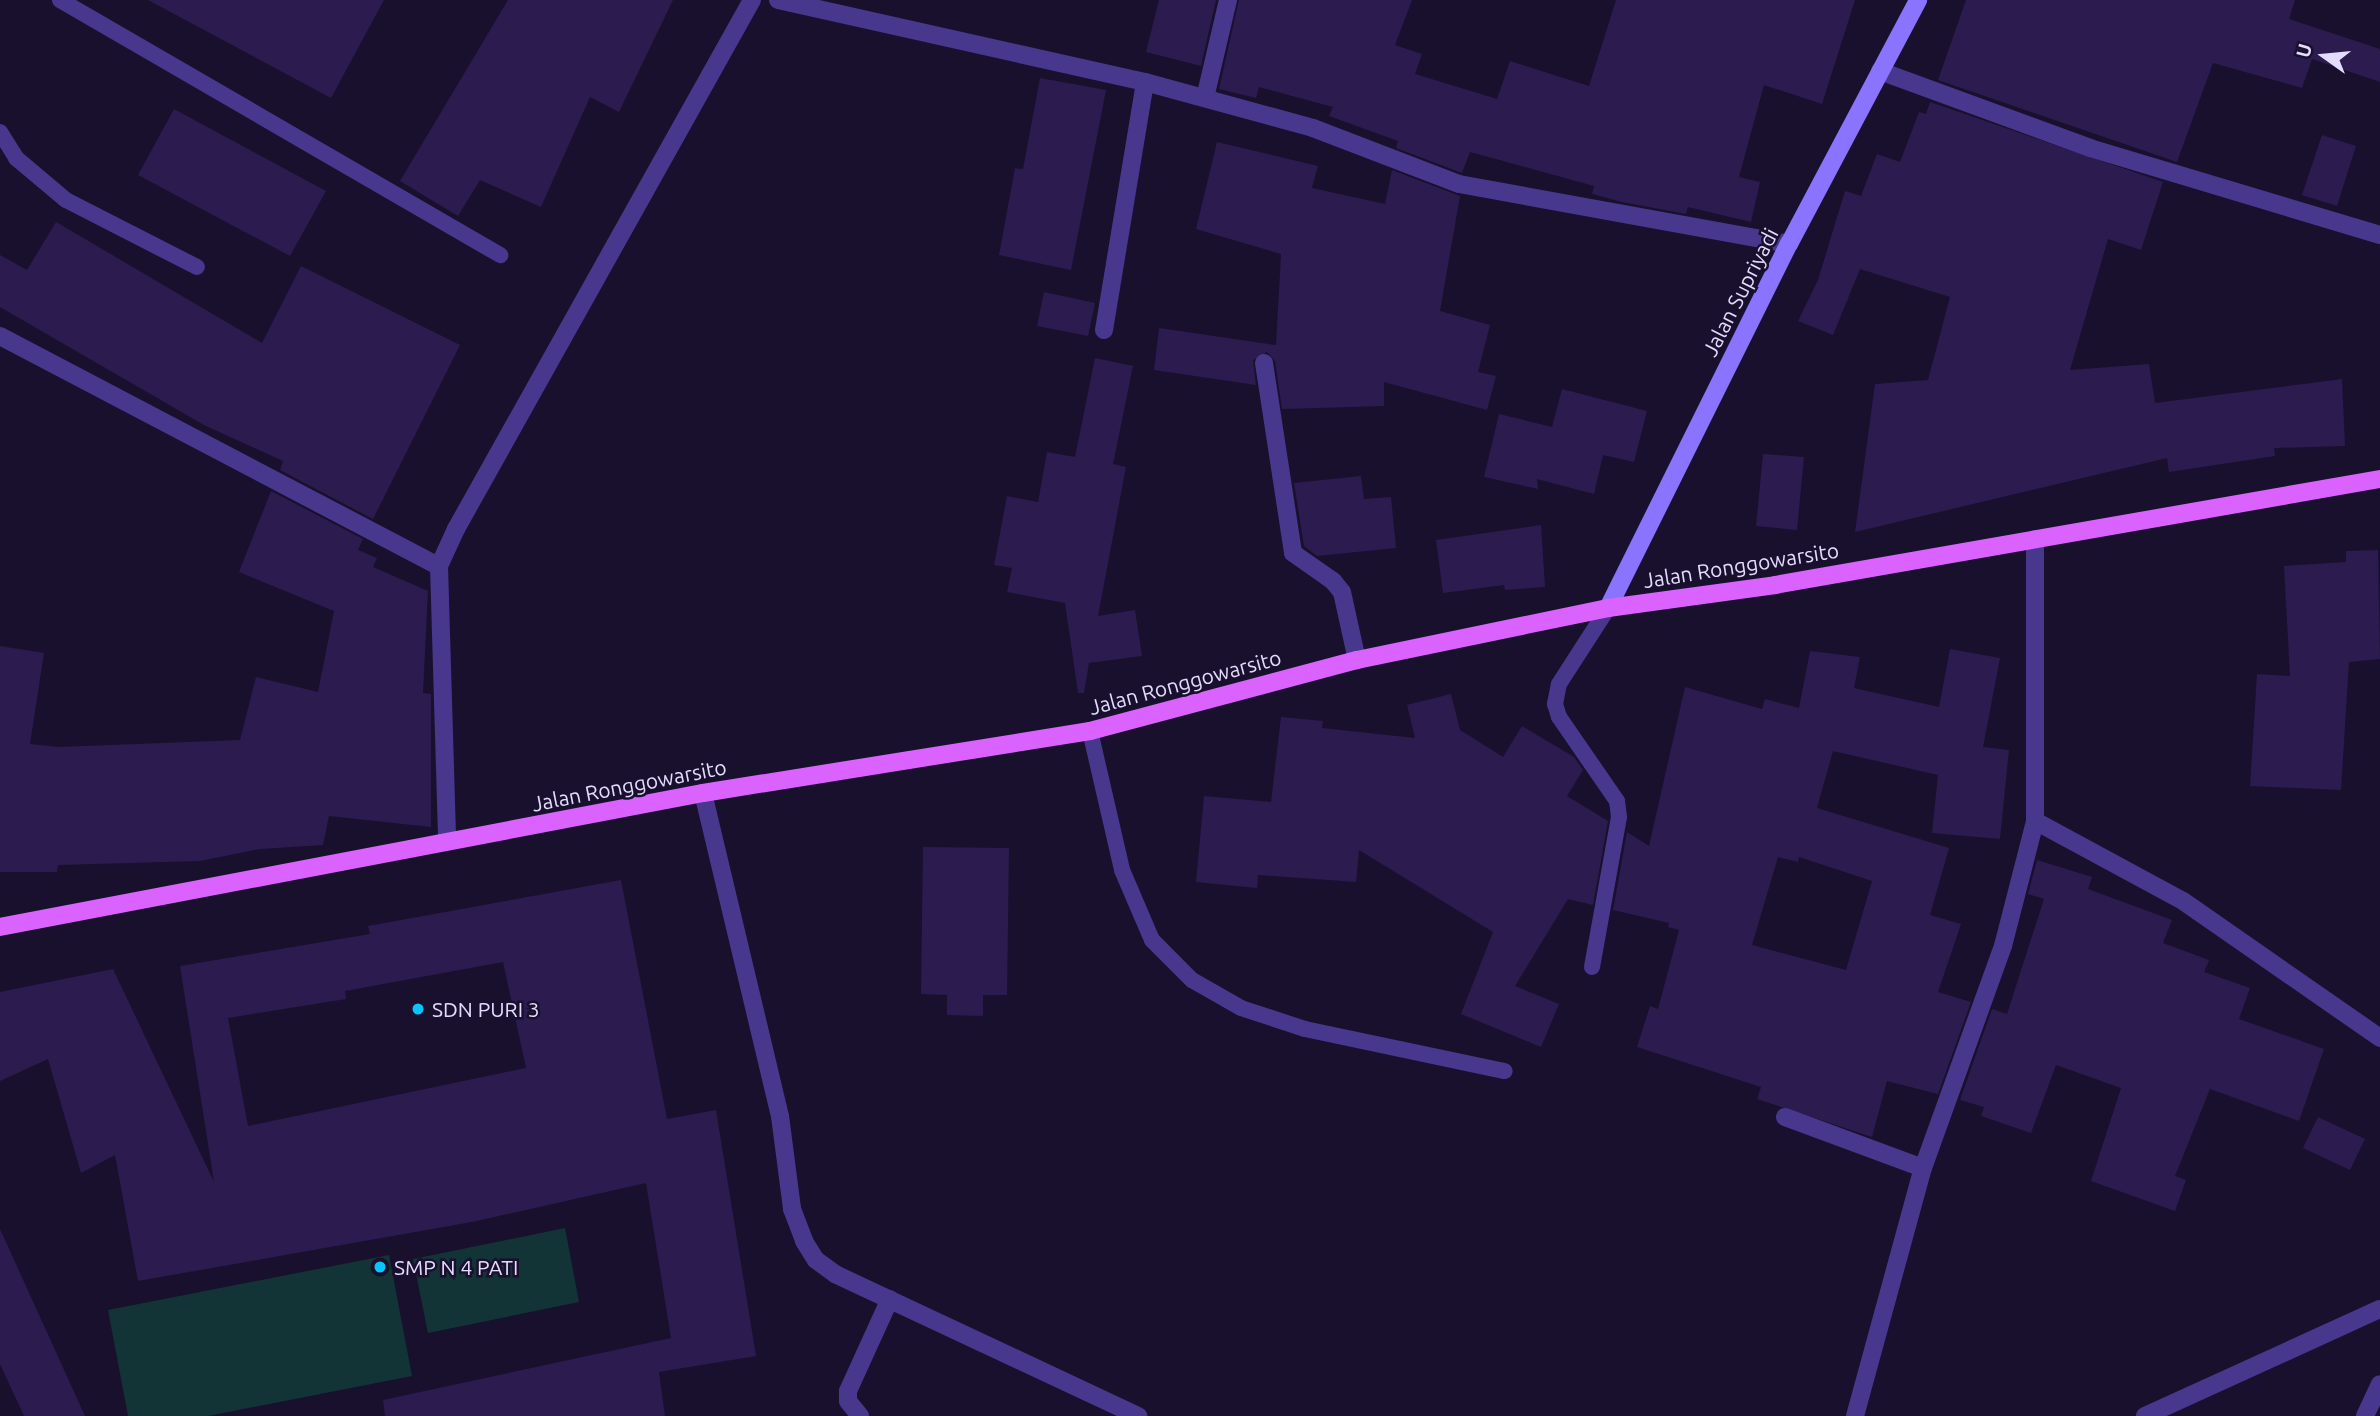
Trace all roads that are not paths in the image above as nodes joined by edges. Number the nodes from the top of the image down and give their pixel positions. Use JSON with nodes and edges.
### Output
{"nodes":[{"id":1,"x":60,"y":0,"type":"edge"},
{"id":2,"x":752,"y":0,"type":"edge"},
{"id":3,"x":778,"y":0,"type":"edge"},
{"id":4,"x":1228,"y":0,"type":"edge"},
{"id":5,"x":1918,"y":0,"type":"edge"},
{"id":6,"x":1880,"y":71,"type":"junction"},
{"id":7,"x":1145,"y":82,"type":"junction"},
{"id":8,"x":1205,"y":98,"type":"junction"},
{"id":9,"x":0,"y":132,"type":"edge"},
{"id":10,"x":2380,"y":235,"type":"edge"},
{"id":11,"x":1789,"y":244,"type":"junction"},
{"id":12,"x":500,"y":255,"type":"dead end"},
{"id":13,"x":197,"y":267,"type":"dead end"},
{"id":14,"x":1104,"y":330,"type":"dead end"},
{"id":15,"x":0,"y":336,"type":"edge"},
{"id":16,"x":1264,"y":363,"type":"dead end"},
{"id":17,"x":2380,"y":479,"type":"edge"},
{"id":18,"x":2035,"y":539,"type":"junction"},
{"id":19,"x":439,"y":566,"type":"junction"},
{"id":20,"x":1608,"y":608,"type":"junction"},
{"id":21,"x":1357,"y":660,"type":"junction"},
{"id":22,"x":1090,"y":730,"type":"junction"},
{"id":23,"x":703,"y":793,"type":"junction"},
{"id":24,"x":2035,"y":821,"type":"junction"},
{"id":25,"x":447,"y":842,"type":"junction"},
{"id":26,"x":0,"y":927,"type":"edge"},
{"id":27,"x":1592,"y":967,"type":"dead end"},
{"id":28,"x":2380,"y":1038,"type":"edge"},
{"id":29,"x":1505,"y":1071,"type":"dead end"},
{"id":30,"x":1785,"y":1117,"type":"dead end"},
{"id":31,"x":1923,"y":1168,"type":"junction"},
{"id":32,"x":890,"y":1299,"type":"junction"},
{"id":33,"x":2380,"y":1309,"type":"edge"},
{"id":34,"x":2380,"y":1384,"type":"edge"},
{"id":35,"x":860,"y":1416,"type":"edge"},
{"id":36,"x":1138,"y":1416,"type":"edge"},
{"id":37,"x":1855,"y":1416,"type":"edge"},
{"id":38,"x":2145,"y":1416,"type":"edge"},
{"id":39,"x":2365,"y":1416,"type":"edge"}],
"edges":[{"from":1,"to":12,"type":"lane"},
{"from":2,"to":19,"type":"street"},
{"from":3,"to":7,"type":"street"},
{"from":4,"to":8,"type":"street"},
{"from":5,"to":6,"type":"street","name":"Jalan Supriyadi"},
{"from":6,"to":10,"type":"street"},
{"from":6,"to":11,"type":"street","name":"Jalan Supriyadi"},
{"from":7,"to":8,"type":"street"},
{"from":7,"to":14,"type":"street"},
{"from":8,"to":11,"type":"street"},
{"from":9,"to":13,"type":"lane"},
{"from":11,"to":20,"type":"street","name":"Jalan Supriyadi"},
{"from":15,"to":19,"type":"street"},
{"from":16,"to":21,"type":"street"},
{"from":17,"to":18,"type":"main road","name":"Jalan Ronggowarsito"},
{"from":18,"to":20,"type":"main road","name":"Jalan Ronggowarsito"},
{"from":18,"to":24,"type":"street"},
{"from":19,"to":25,"type":"street"},
{"from":20,"to":21,"type":"main road","name":"Jalan Ronggowarsito"},
{"from":20,"to":27,"type":"lane"},
{"from":21,"to":22,"type":"main road","name":"Jalan Ronggowarsito"},
{"from":22,"to":23,"type":"main road","name":"Jalan Ronggowarsito"},
{"from":22,"to":29,"type":"lane"},
{"from":23,"to":25,"type":"main road","name":"Jalan Ronggowarsito"},
{"from":23,"to":32,"type":"street"},
{"from":24,"to":28,"type":"street"},
{"from":24,"to":31,"type":"street"},
{"from":25,"to":26,"type":"main road","name":"Jalan Ronggowarsito"},
{"from":30,"to":31,"type":"street"},
{"from":31,"to":37,"type":"street"},
{"from":32,"to":35,"type":"street"},
{"from":32,"to":36,"type":"street"},
{"from":33,"to":38,"type":"street"},
{"from":34,"to":39,"type":"street"}]}
